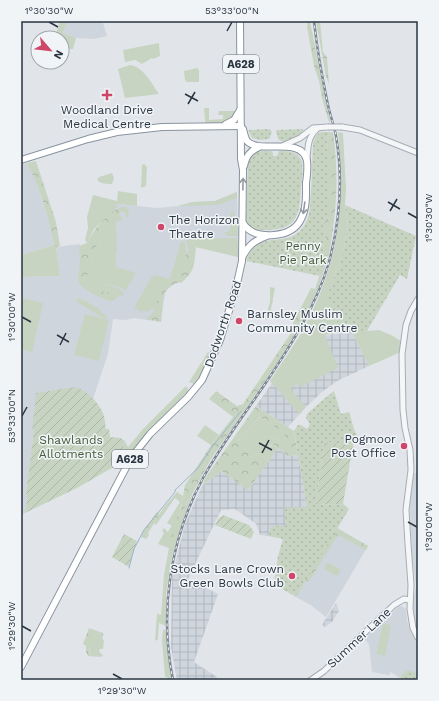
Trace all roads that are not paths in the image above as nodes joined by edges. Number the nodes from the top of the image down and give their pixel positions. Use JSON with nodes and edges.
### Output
{"nodes":[{"id":1,"x":240,"y":21,"type":"edge"},
{"id":2,"x":241,"y":107,"type":"junction"},
{"id":3,"x":241,"y":126,"type":"junction"},
{"id":4,"x":217,"y":127,"type":"junction"},
{"id":5,"x":321,"y":127,"type":"junction"},
{"id":6,"x":240,"y":136,"type":"junction"},
{"id":7,"x":259,"y":146,"type":"junction"},
{"id":8,"x":282,"y":146,"type":"junction"},
{"id":9,"x":418,"y":153,"type":"edge"},
{"id":10,"x":21,"y":160,"type":"edge"},
{"id":11,"x":307,"y":169,"type":"junction"},
{"id":12,"x":243,"y":170,"type":"junction"},
{"id":13,"x":242,"y":222,"type":"junction"},
{"id":14,"x":270,"y":235,"type":"junction"},
{"id":15,"x":242,"y":260,"type":"junction"},
{"id":16,"x":418,"y":299,"type":"edge"},
{"id":17,"x":410,"y":600,"type":"junction"},
{"id":18,"x":418,"y":638,"type":"edge"},
{"id":19,"x":21,"y":667,"type":"edge"},
{"id":20,"x":311,"y":680,"type":"edge"}],
"edges":[{"from":1,"to":2,"type":"highway","name":"Dodworth Road","number":"A628"},
{"from":2,"to":3,"type":"highway","name":"Dodworth Road","number":"A628"},
{"from":2,"to":4,"type":"highway"},
{"from":3,"to":4,"type":"highway"},
{"from":3,"to":6,"type":"highway","name":"Dodworth Road","number":"A628"},
{"from":3,"to":7,"type":"highway"},
{"from":4,"to":6,"type":"highway"},
{"from":4,"to":10,"type":"highway"},
{"from":5,"to":8,"type":"street"},
{"from":5,"to":9,"type":"street","bridge":true},
{"from":5,"to":11,"type":"street"},
{"from":6,"to":12,"type":"highway","name":"Dodworth Road","number":"A628"},
{"from":7,"to":8,"type":"highway","number":"A628"},
{"from":7,"to":12,"type":"highway","number":"A628"},
{"from":8,"to":11,"type":"highway","number":"A628"},
{"from":11,"to":14,"type":"highway","number":"A628","one_way":true},
{"from":13,"to":12,"type":"highway","name":"Dodworth Road","number":"A628","one_way":true},
{"from":13,"to":14,"type":"highway","number":"A628"},
{"from":13,"to":15,"type":"highway","name":"Dodworth Road","number":"A628"},
{"from":14,"to":15,"type":"highway","number":"A628"},
{"from":15,"to":19,"type":"highway","name":"Dodworth Road","number":"A628"},
{"from":16,"to":17,"type":"street"},
{"from":17,"to":18,"type":"street"},
{"from":17,"to":20,"type":"street","name":"Summer Lane"}]}
